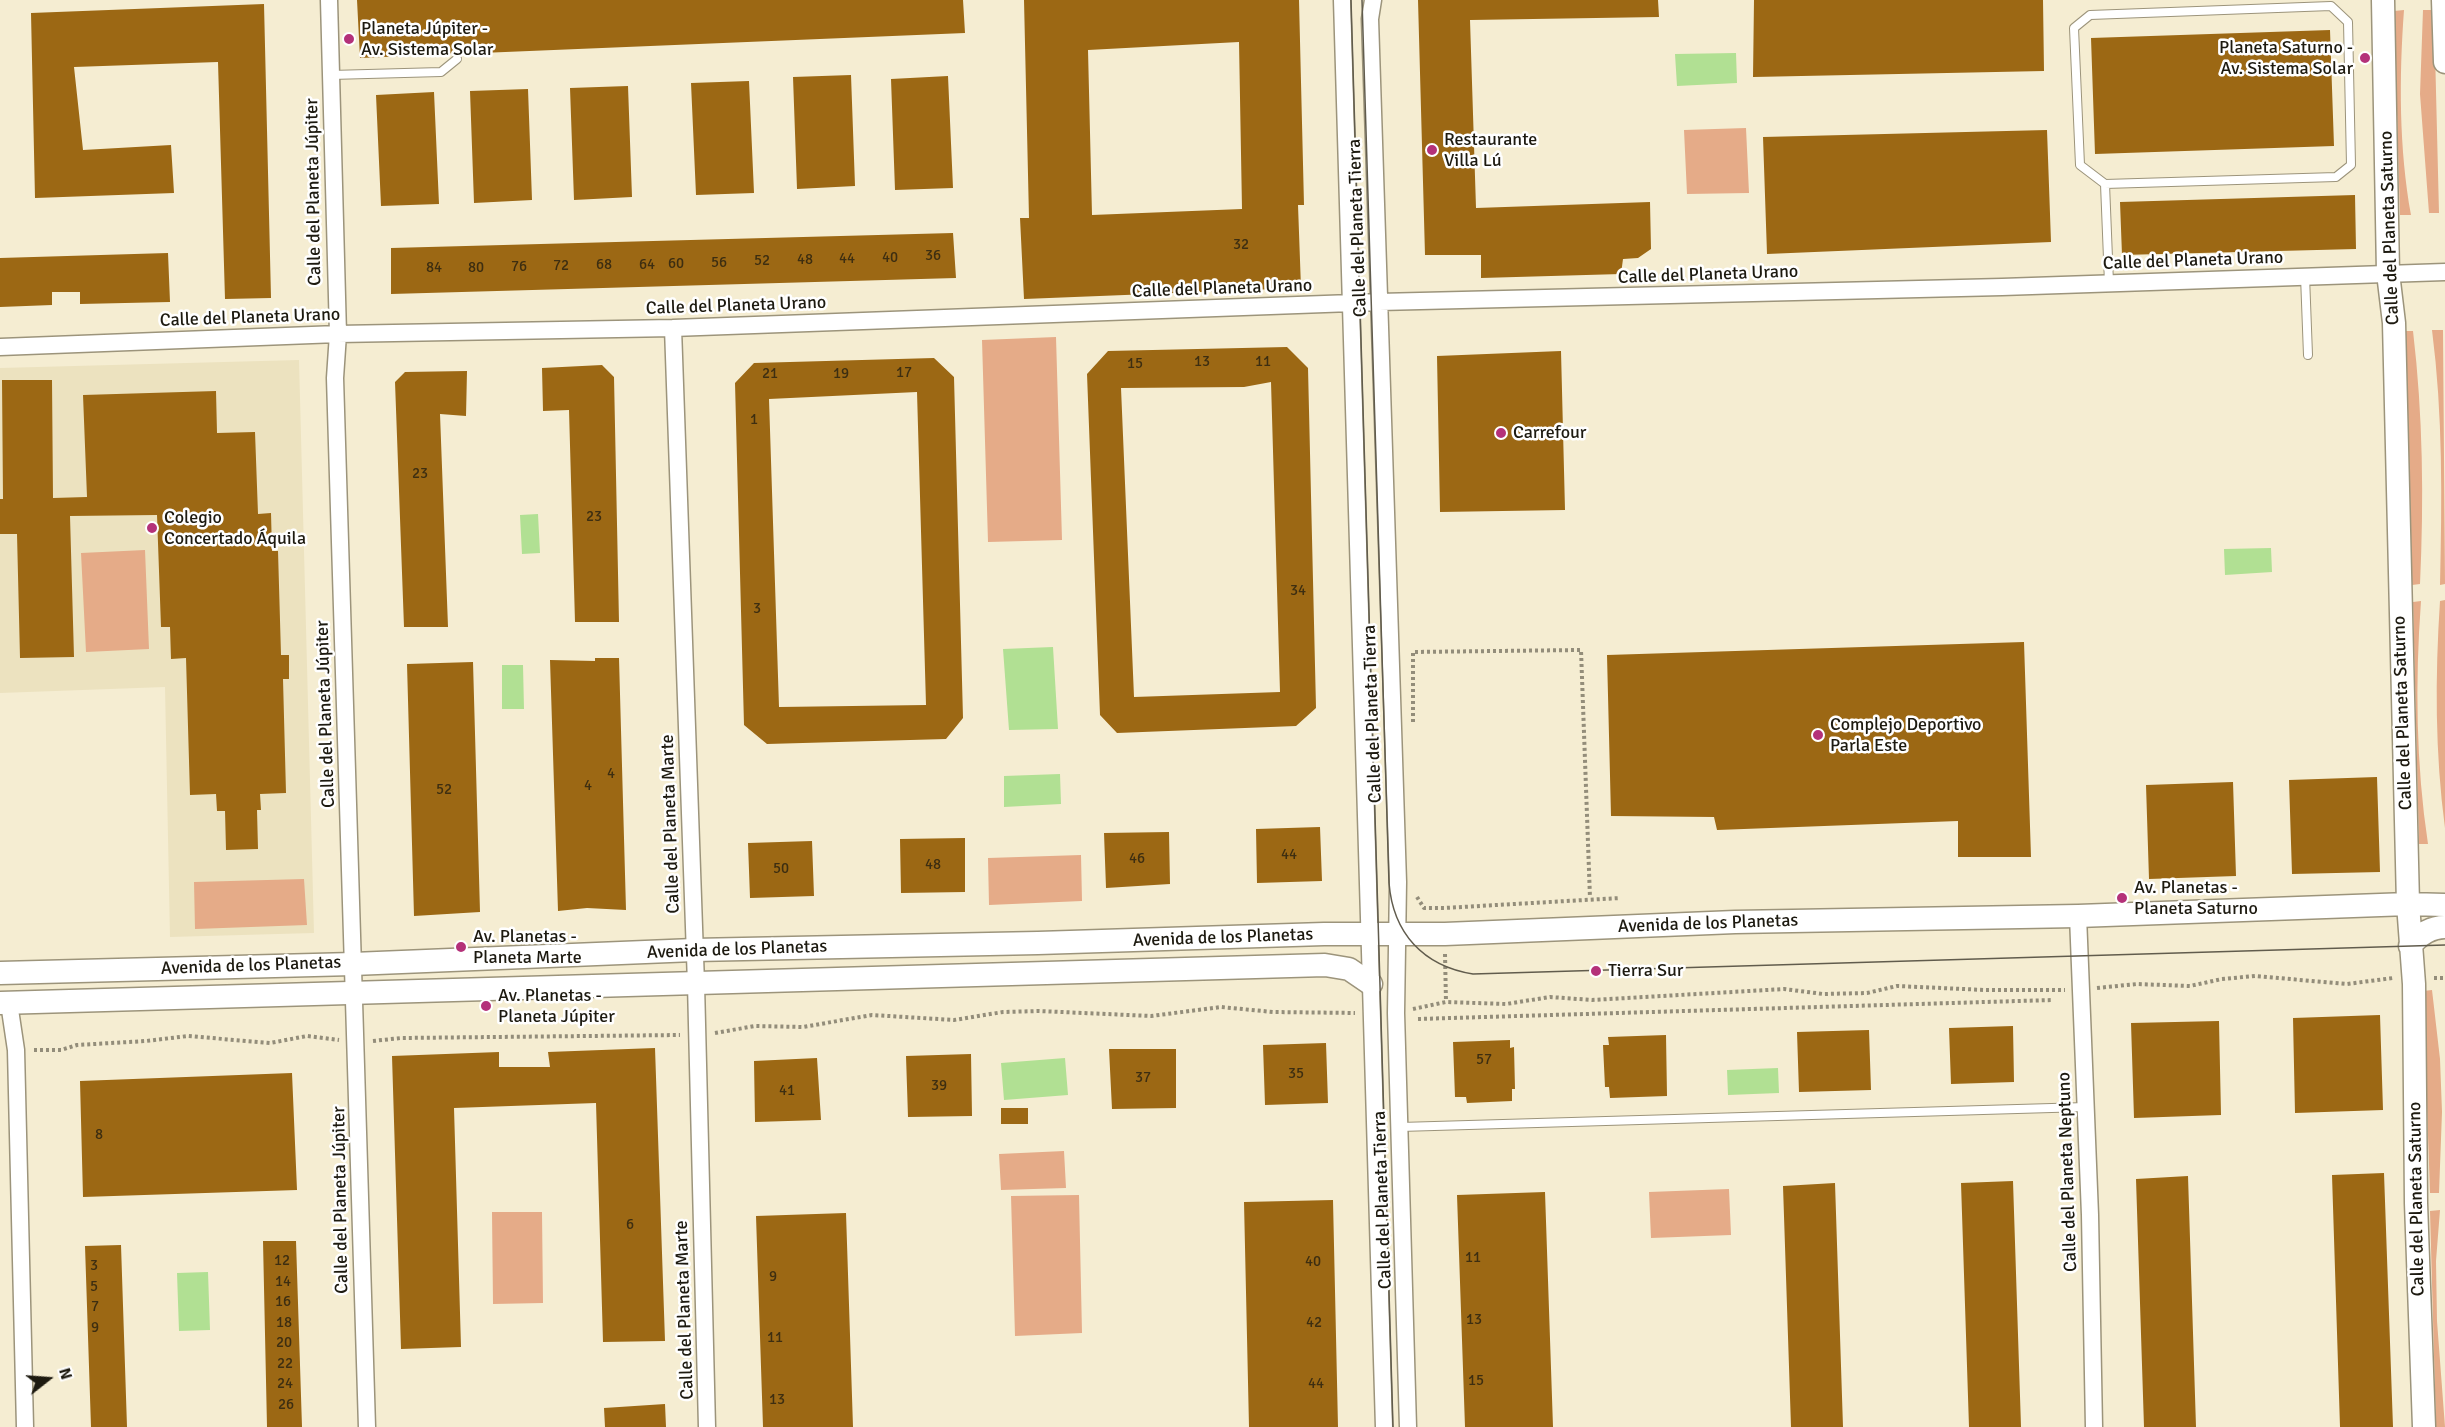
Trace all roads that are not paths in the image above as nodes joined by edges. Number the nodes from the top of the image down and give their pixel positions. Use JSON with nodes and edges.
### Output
{"nodes":[{"id":1,"x":329,"y":0,"type":"edge"},
{"id":2,"x":1342,"y":0,"type":"edge"},
{"id":3,"x":1372,"y":0,"type":"edge"},
{"id":4,"x":2383,"y":0,"type":"edge"},
{"id":5,"x":2443,"y":0,"type":"edge"},
{"id":6,"x":457,"y":59,"type":"dead end"},
{"id":7,"x":2445,"y":62,"type":"edge"},
{"id":8,"x":331,"y":75,"type":"junction"},
{"id":9,"x":2105,"y":184,"type":"junction"},
{"id":10,"x":2445,"y":272,"type":"edge"},
{"id":11,"x":2388,"y":273,"type":"junction"},
{"id":12,"x":2305,"y":276,"type":"junction"},
{"id":13,"x":2109,"y":283,"type":"junction"},
{"id":14,"x":1351,"y":303,"type":"junction"},
{"id":15,"x":1379,"y":303,"type":"junction"},
{"id":16,"x":673,"y":328,"type":"junction"},
{"id":17,"x":338,"y":334,"type":"junction"},
{"id":18,"x":0,"y":347,"type":"edge"},
{"id":19,"x":2308,"y":355,"type":"dead end"},
{"id":20,"x":2408,"y":904,"type":"junction"},
{"id":21,"x":2445,"y":905,"type":"edge"},
{"id":22,"x":2078,"y":916,"type":"junction"},
{"id":23,"x":2445,"y":927,"type":"edge"},
{"id":24,"x":1369,"y":934,"type":"junction"},
{"id":25,"x":1397,"y":934,"type":"junction"},
{"id":26,"x":2410,"y":946,"type":"junction"},
{"id":27,"x":694,"y":950,"type":"junction"},
{"id":28,"x":353,"y":964,"type":"junction"},
{"id":29,"x":0,"y":973,"type":"edge"},
{"id":30,"x":696,"y":984,"type":"junction"},
{"id":31,"x":1371,"y":984,"type":"junction"},
{"id":32,"x":355,"y":994,"type":"junction"},
{"id":33,"x":4,"y":1003,"type":"edge"},
{"id":34,"x":2086,"y":1107,"type":"junction"},
{"id":35,"x":1400,"y":1127,"type":"junction"},
{"id":36,"x":25,"y":1427,"type":"edge"},
{"id":37,"x":367,"y":1427,"type":"edge"},
{"id":38,"x":707,"y":1427,"type":"edge"},
{"id":39,"x":1384,"y":1427,"type":"edge"},
{"id":40,"x":1408,"y":1427,"type":"edge"},
{"id":41,"x":2094,"y":1427,"type":"edge"},
{"id":42,"x":2424,"y":1427,"type":"edge"}],
"edges":[{"from":1,"to":8,"type":"street","name":"Calle del Planeta Júpiter"},
{"from":2,"to":14,"type":"street","name":"Calle del Planeta Tierra"},
{"from":3,"to":15,"type":"street","name":"Calle del Planeta Tierra"},
{"from":4,"to":11,"type":"street","name":"Calle del Planeta Saturno"},
{"from":5,"to":7,"type":"street"},
{"from":6,"to":8,"type":"lane"},
{"from":8,"to":17,"type":"street","name":"Calle del Planeta Júpiter"},
{"from":9,"to":9,"type":"lane"},
{"from":9,"to":13,"type":"lane"},
{"from":10,"to":11,"type":"street","name":"Calle del Planeta Urano"},
{"from":11,"to":12,"type":"street","name":"Calle del Planeta Urano"},
{"from":11,"to":20,"type":"street","name":"Calle del Planeta Saturno"},
{"from":12,"to":13,"type":"street","name":"Calle del Planeta Urano"},
{"from":12,"to":19,"type":"lane"},
{"from":13,"to":15,"type":"street","name":"Calle del Planeta Urano"},
{"from":14,"to":15,"type":"street","name":"Calle del Planeta Urano"},
{"from":14,"to":16,"type":"street","name":"Calle del Planeta Urano"},
{"from":14,"to":24,"type":"street","name":"Calle del Planeta Tierra"},
{"from":15,"to":25,"type":"street","name":"Calle del Planeta Tierra"},
{"from":16,"to":17,"type":"street","name":"Calle del Planeta Urano"},
{"from":16,"to":27,"type":"street","name":"Calle del Planeta Marte"},
{"from":17,"to":18,"type":"street","name":"Calle del Planeta Urano"},
{"from":17,"to":28,"type":"street","name":"Calle del Planeta Júpiter"},
{"from":20,"to":21,"type":"street","name":"Avenida de los Planetas"},
{"from":20,"to":22,"type":"street","name":"Avenida de los Planetas"},
{"from":20,"to":26,"type":"street","name":"Calle del Planeta Saturno"},
{"from":22,"to":25,"type":"street","name":"Avenida de los Planetas"},
{"from":22,"to":34,"type":"street","name":"Calle del Planeta Neptuno"},
{"from":23,"to":26,"type":"street"},
{"from":24,"to":25,"type":"street","name":"Avenida de los Planetas"},
{"from":24,"to":27,"type":"street","name":"Avenida de los Planetas"},
{"from":24,"to":31,"type":"street","name":"Calle del Planeta Tierra"},
{"from":25,"to":35,"type":"street","name":"Calle del Planeta Tierra"},
{"from":26,"to":42,"type":"street","name":"Calle del Planeta Saturno"},
{"from":27,"to":28,"type":"street","name":"Avenida de los Planetas"},
{"from":27,"to":30,"type":"street","name":"Calle del Planeta Marte"},
{"from":28,"to":29,"type":"street","name":"Avenida de los Planetas"},
{"from":28,"to":32,"type":"street","name":"Calle del Planeta Júpiter"},
{"from":30,"to":31,"type":"street","name":"Avenida de los Planetas"},
{"from":30,"to":32,"type":"street","name":"Avenida de los Planetas"},
{"from":30,"to":38,"type":"street","name":"Calle del Planeta Marte"},
{"from":31,"to":39,"type":"street","name":"Calle del Planeta Tierra"},
{"from":32,"to":33,"type":"street","name":"Avenida de los Planetas"},
{"from":32,"to":37,"type":"street","name":"Calle del Planeta Júpiter"},
{"from":33,"to":36,"type":"street"},
{"from":34,"to":35,"type":"lane"},
{"from":34,"to":41,"type":"street","name":"Calle del Planeta Neptuno"},
{"from":35,"to":40,"type":"street","name":"Calle del Planeta Tierra"}]}
